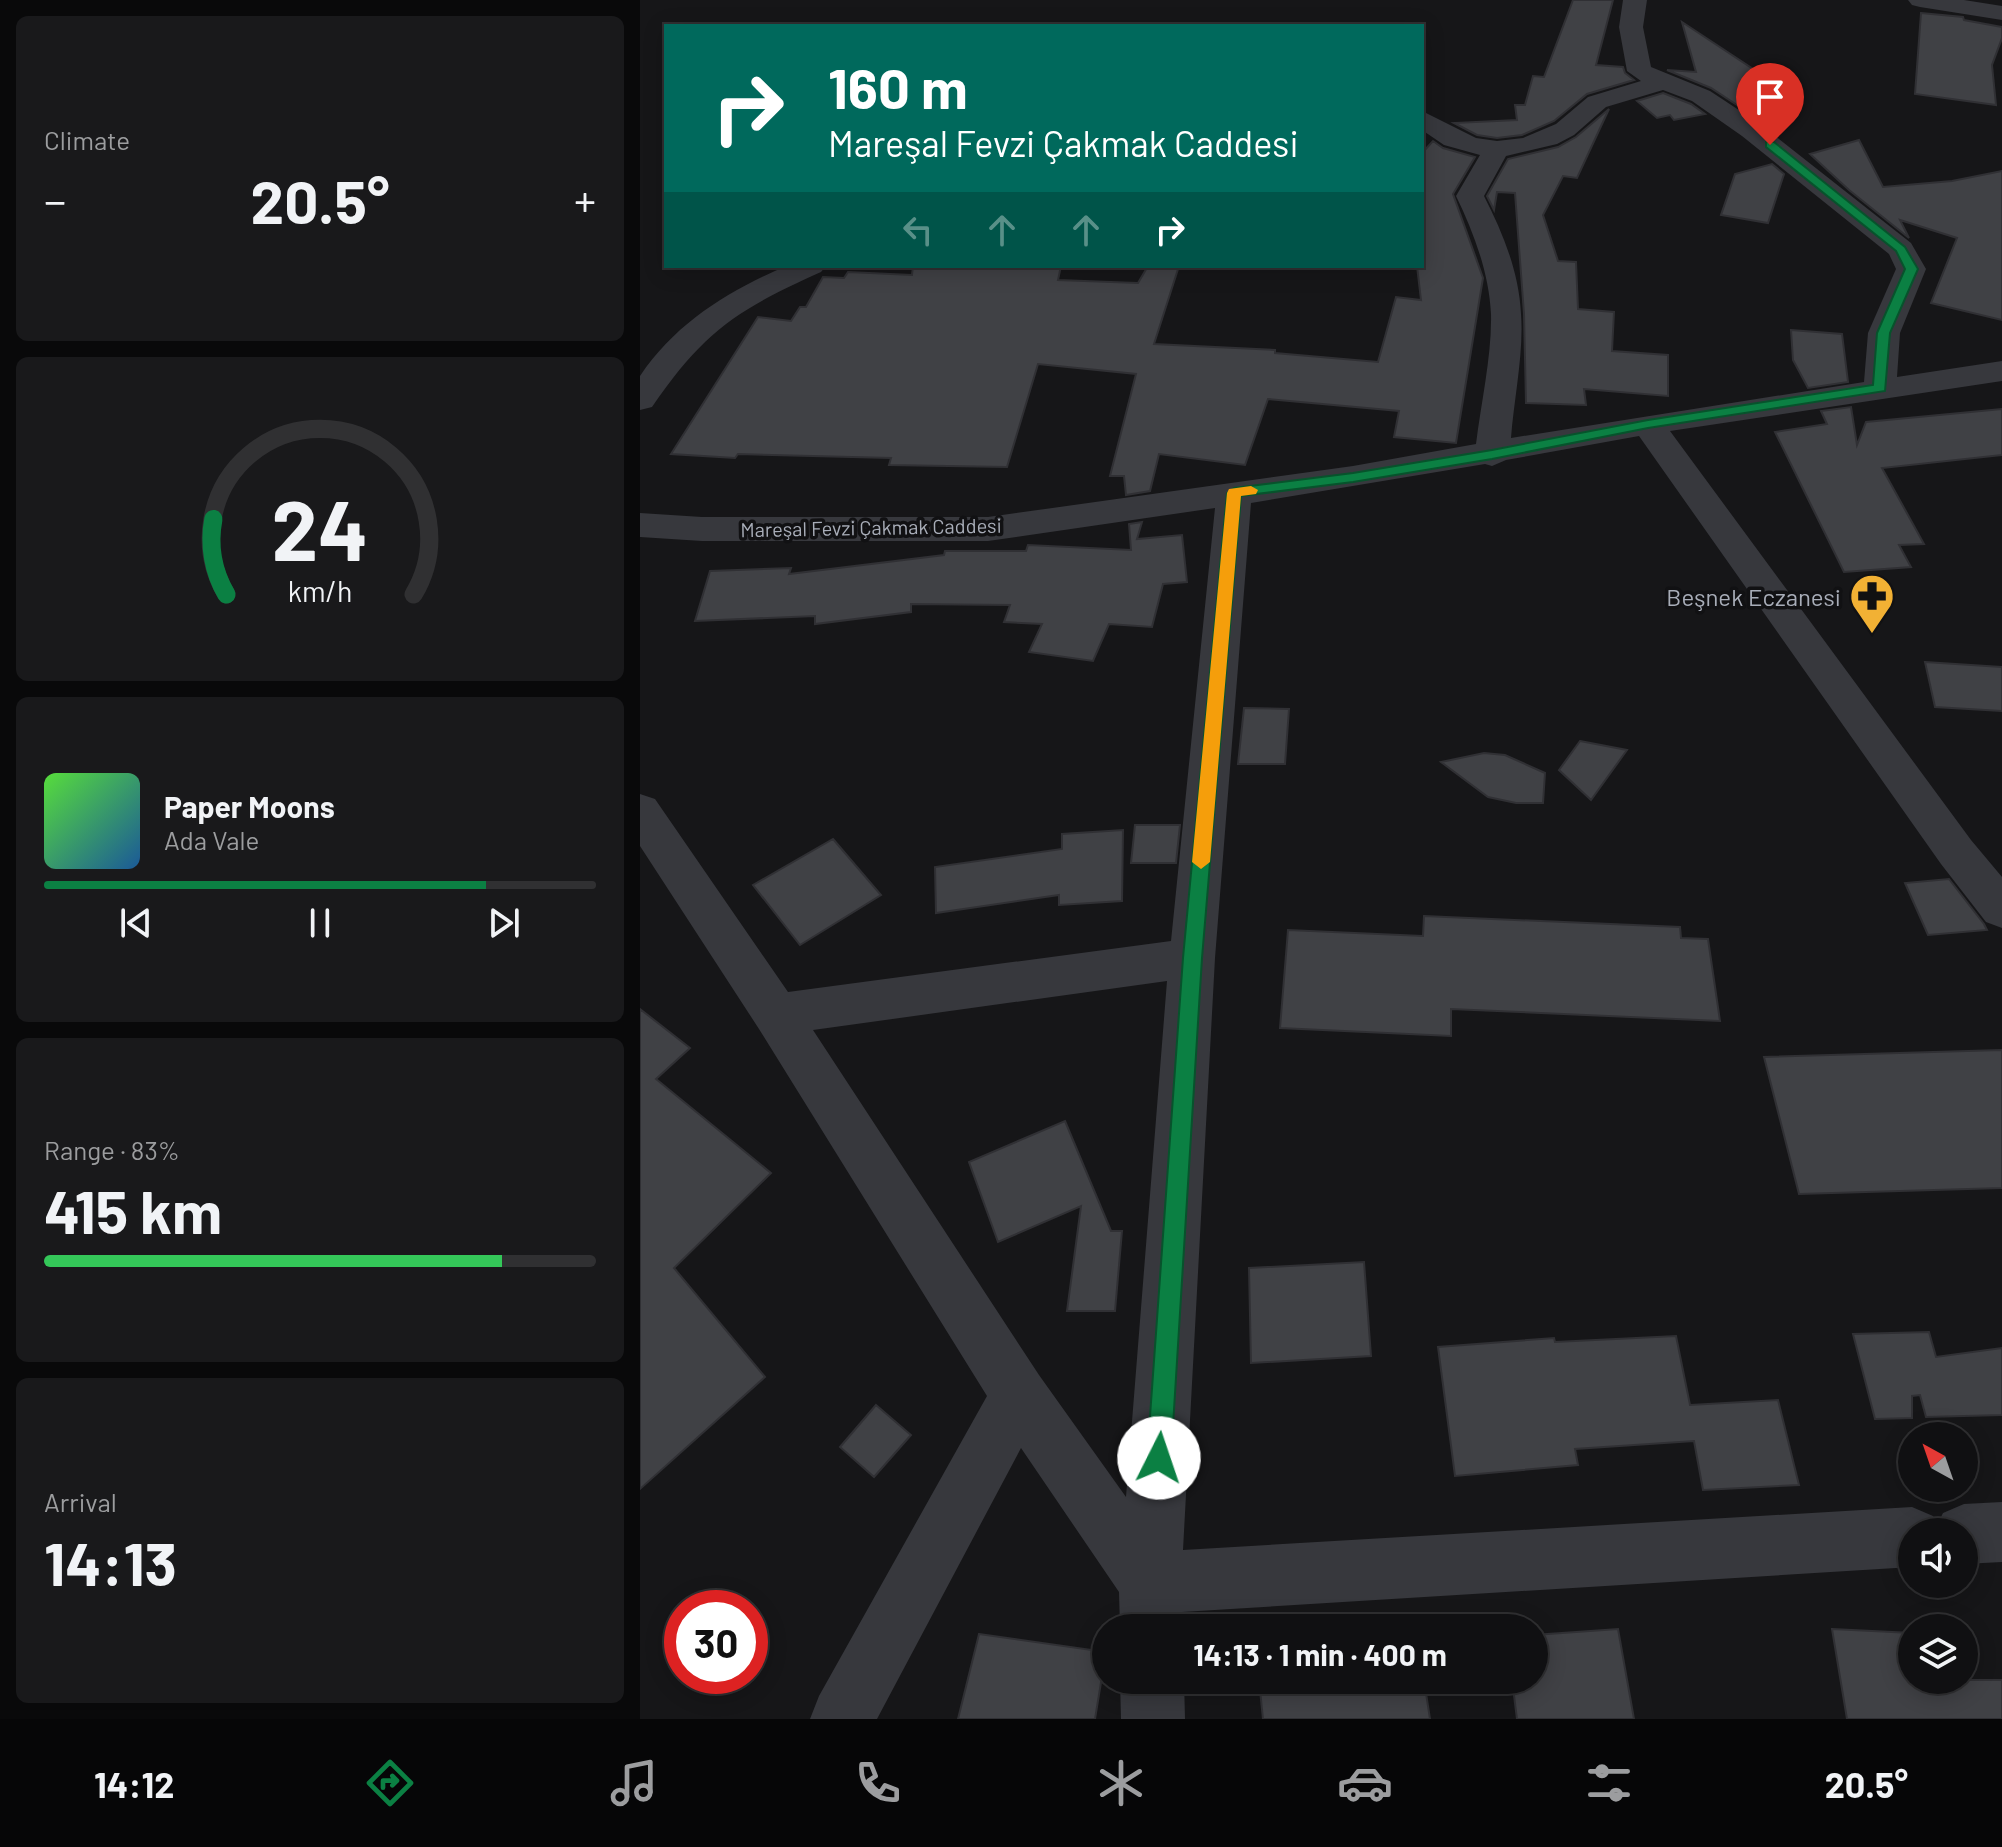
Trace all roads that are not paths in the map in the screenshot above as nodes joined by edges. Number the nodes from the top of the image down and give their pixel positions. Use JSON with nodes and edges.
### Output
{"nodes":[{"id":1,"x":1635,"y":0,"type":"edge"},
{"id":2,"x":1920,"y":0,"type":"edge"},
{"id":3,"x":2002,"y":13,"type":"edge"},
{"id":4,"x":1662,"y":81,"type":"junction"},
{"id":5,"x":1424,"y":120,"type":"edge"},
{"id":6,"x":1497,"y":149,"type":"junction"},
{"id":7,"x":807,"y":268,"type":"edge"},
{"id":8,"x":2002,"y":371,"type":"edge"},
{"id":9,"x":1880,"y":388,"type":"junction"},
{"id":10,"x":640,"y":400,"type":"edge"},
{"id":11,"x":1648,"y":424,"type":"junction"},
{"id":12,"x":1492,"y":455,"type":"junction"},
{"id":13,"x":1234,"y":493,"type":"junction"},
{"id":14,"x":640,"y":525,"type":"edge"},
{"id":15,"x":640,"y":811,"type":"edge"},
{"id":16,"x":1956,"y":852,"type":"junction"},
{"id":17,"x":2002,"y":863,"type":"edge"},
{"id":18,"x":2002,"y":909,"type":"edge"},
{"id":19,"x":1192,"y":958,"type":"junction"},
{"id":20,"x":776,"y":1014,"type":"junction"},
{"id":21,"x":1019,"y":1395,"type":"junction"},
{"id":22,"x":2002,"y":1532,"type":"edge"},
{"id":23,"x":1978,"y":1533,"type":"edge"},
{"id":24,"x":1898,"y":1538,"type":"edge"},
{"id":25,"x":1151,"y":1606,"type":"edge"},
{"id":26,"x":1152,"y":1694,"type":"edge"},
{"id":27,"x":842,"y":1719,"type":"edge"},
{"id":28,"x":1153,"y":1719,"type":"edge"}],
"edges":[{"from":1,"to":4,"type":"street"},
{"from":2,"to":3,"type":"street"},
{"from":4,"to":6,"type":"street"},
{"from":4,"to":9,"type":"street"},
{"from":5,"to":6,"type":"street"},
{"from":6,"to":12,"type":"street"},
{"from":7,"to":10,"type":"street"},
{"from":8,"to":9,"type":"street","name":"Mareşal Fevzi Çakmak Caddesi"},
{"from":9,"to":11,"type":"street","name":"Mareşal Fevzi Çakmak Caddesi"},
{"from":11,"to":12,"type":"street","name":"Mareşal Fevzi Çakmak Caddesi"},
{"from":11,"to":16,"type":"street"},
{"from":12,"to":13,"type":"street","name":"Mareşal Fevzi Çakmak Caddesi"},
{"from":13,"to":14,"type":"street","name":"Mareşal Fevzi Çakmak Caddesi"},
{"from":13,"to":19,"type":"street"},
{"from":15,"to":20,"type":"street"},
{"from":16,"to":17,"type":"street"},
{"from":16,"to":18,"type":"street"},
{"from":19,"to":20,"type":"street"},
{"from":19,"to":25,"type":"street"},
{"from":20,"to":21,"type":"street"},
{"from":21,"to":25,"type":"street"},
{"from":21,"to":27,"type":"street"},
{"from":22,"to":23,"type":"street"},
{"from":24,"to":25,"type":"street"},
{"from":26,"to":28,"type":"street"}]}
